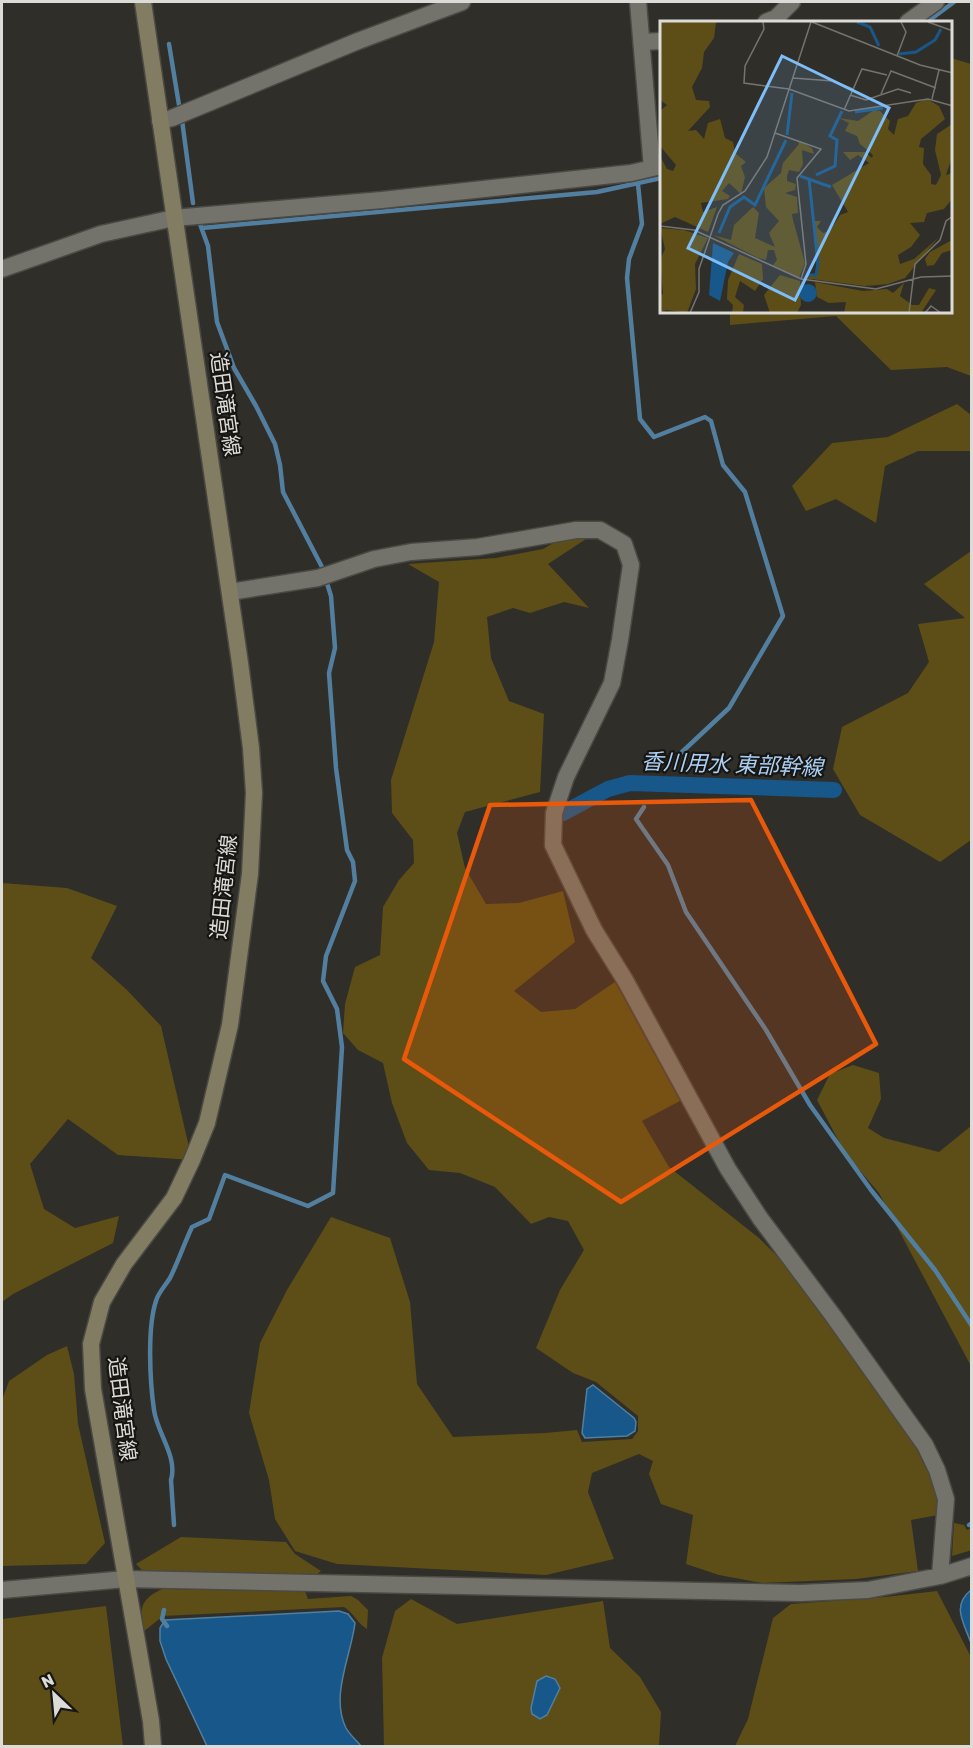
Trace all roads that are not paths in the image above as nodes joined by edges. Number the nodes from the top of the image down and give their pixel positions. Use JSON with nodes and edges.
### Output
{"nodes":[{"id":1,"x":143,"y":2,"type":"edge"},
{"id":2,"x":462,"y":2,"type":"edge"},
{"id":3,"x":638,"y":2,"type":"edge"},
{"id":4,"x":792,"y":2,"type":"edge"},
{"id":5,"x":936,"y":2,"type":"edge"},
{"id":6,"x":768,"y":21,"type":"edge"},
{"id":7,"x":909,"y":21,"type":"edge"},
{"id":8,"x":660,"y":41,"type":"edge"},
{"id":9,"x":642,"y":42,"type":"junction"},
{"id":10,"x":159,"y":121,"type":"junction"},
{"id":11,"x":657,"y":167,"type":"edge"},
{"id":12,"x":174,"y":218,"type":"junction"},
{"id":13,"x":2,"y":269,"type":"edge"},
{"id":14,"x":230,"y":592,"type":"junction"},
{"id":15,"x":972,"y":1566,"type":"edge"},
{"id":16,"x":940,"y":1576,"type":"junction"},
{"id":17,"x":126,"y":1579,"type":"junction"},
{"id":18,"x":2,"y":1590,"type":"edge"},
{"id":19,"x":153,"y":1746,"type":"edge"}],
"edges":[{"from":1,"to":10,"type":"main road","name":"造田滝宮線"},
{"from":2,"to":10,"type":"street"},
{"from":3,"to":9,"type":"street"},
{"from":4,"to":6,"type":"street"},
{"from":5,"to":7,"type":"street"},
{"from":8,"to":9,"type":"street"},
{"from":9,"to":11,"type":"street"},
{"from":10,"to":12,"type":"main road","name":"造田滝宮線"},
{"from":11,"to":12,"type":"street"},
{"from":12,"to":13,"type":"street"},
{"from":12,"to":14,"type":"main road","name":"造田滝宮線"},
{"from":14,"to":16,"type":"street"},
{"from":14,"to":17,"type":"main road","name":"造田滝宮線"},
{"from":15,"to":16,"type":"street"},
{"from":16,"to":17,"type":"street"},
{"from":17,"to":18,"type":"street"},
{"from":17,"to":19,"type":"main road","name":"造田滝宮線"}]}
